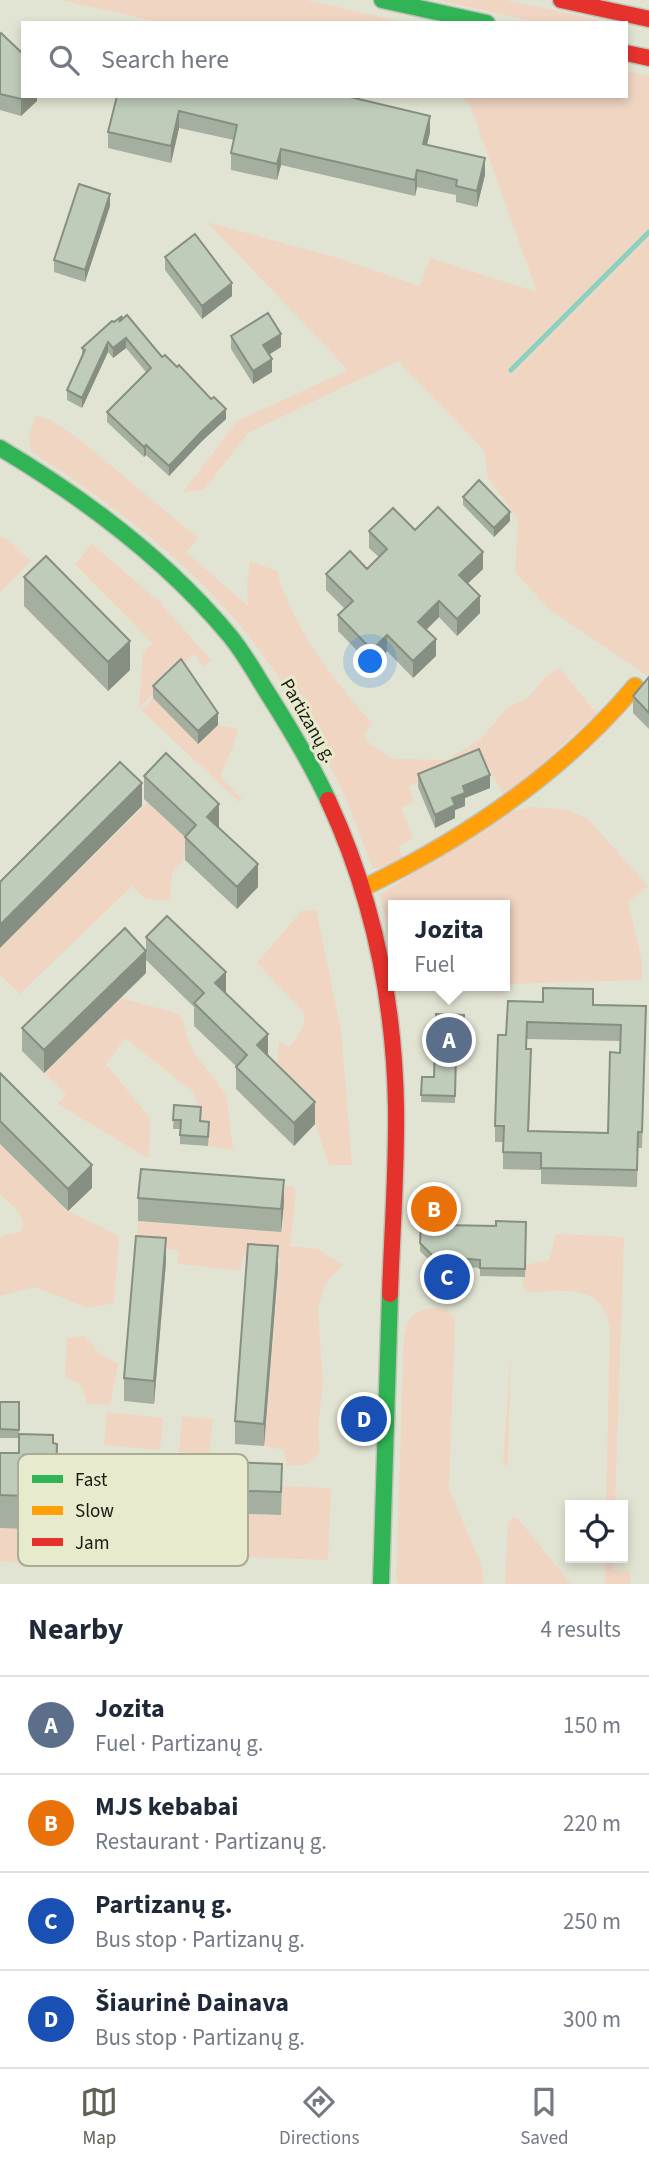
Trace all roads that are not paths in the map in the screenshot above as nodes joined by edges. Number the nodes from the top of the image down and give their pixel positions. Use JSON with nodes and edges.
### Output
{"nodes":[{"id":1,"x":382,"y":0,"type":"edge"},
{"id":2,"x":561,"y":0,"type":"edge"},
{"id":3,"x":649,"y":19,"type":"edge"},
{"id":4,"x":478,"y":21,"type":"edge"},
{"id":5,"x":628,"y":53,"type":"edge"},
{"id":6,"x":649,"y":58,"type":"edge"},
{"id":7,"x":0,"y":448,"type":"edge"},
{"id":8,"x":635,"y":686,"type":"dead end"},
{"id":9,"x":363,"y":888,"type":"junction"},
{"id":10,"x":381,"y":1584,"type":"edge"}],
"edges":[{"from":1,"to":4,"type":"main road"},
{"from":2,"to":3,"type":"main road"},
{"from":5,"to":6,"type":"main road"},
{"from":7,"to":9,"type":"main road","name":"Partizanų g."},
{"from":8,"to":9,"type":"main road"},
{"from":9,"to":10,"type":"main road","name":"Partizanų g."}]}
